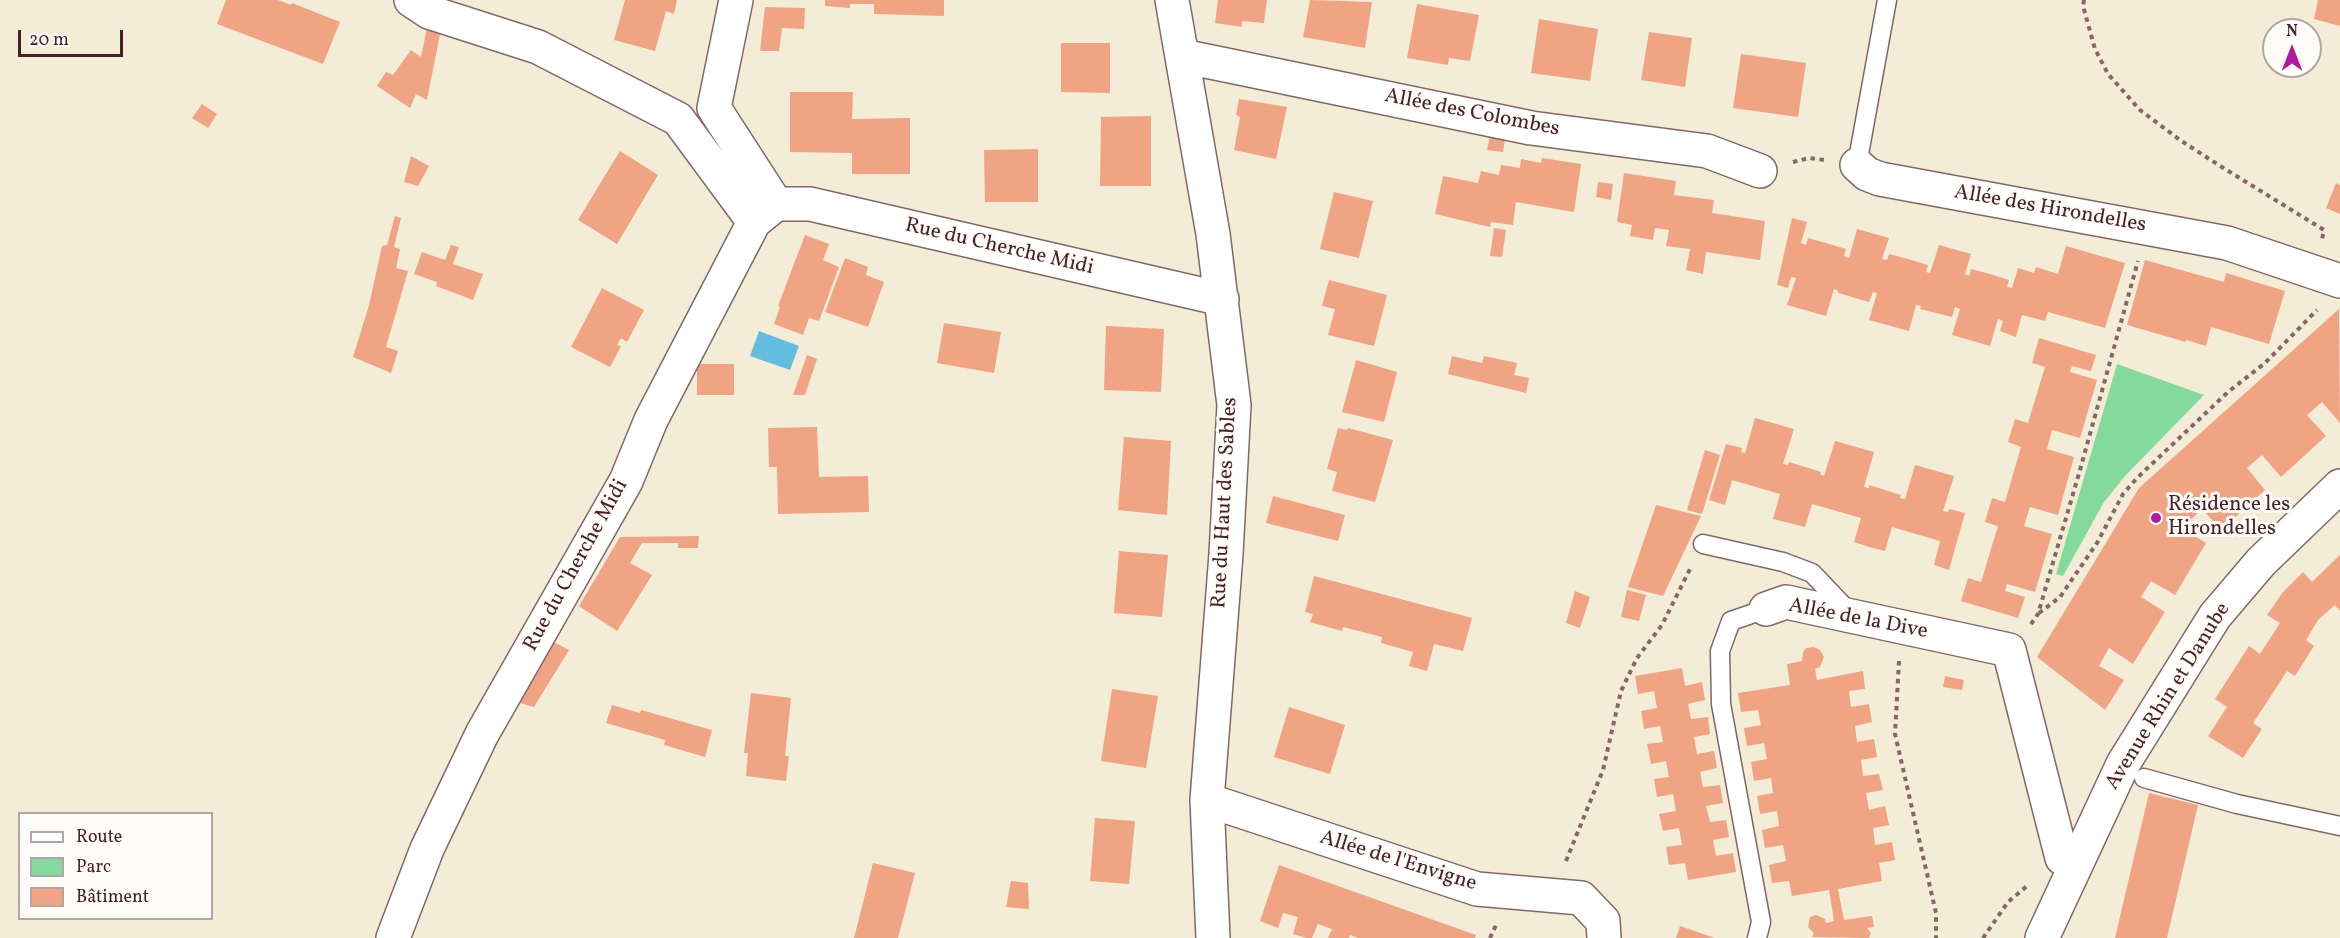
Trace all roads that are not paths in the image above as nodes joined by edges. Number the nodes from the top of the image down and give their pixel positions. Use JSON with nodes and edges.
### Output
{"nodes":[{"id":1,"x":411,"y":0,"type":"edge"},
{"id":2,"x":736,"y":0,"type":"edge"},
{"id":3,"x":1172,"y":0,"type":"edge"},
{"id":4,"x":1887,"y":0,"type":"edge"},
{"id":5,"x":1182,"y":56,"type":"junction"},
{"id":6,"x":1857,"y":165,"type":"joint"},
{"id":7,"x":1760,"y":171,"type":"road end"},
{"id":8,"x":765,"y":213,"type":"junction"},
{"id":9,"x":2325,"y":286,"type":"edge"},
{"id":10,"x":1222,"y":299,"type":"junction"},
{"id":11,"x":2340,"y":486,"type":"edge"},
{"id":12,"x":1703,"y":544,"type":"road end"},
{"id":13,"x":1766,"y":609,"type":"joint"},
{"id":14,"x":1854,"y":618,"type":"junction"},
{"id":15,"x":2144,"y":778,"type":"dead end"},
{"id":16,"x":1207,"y":800,"type":"junction"},
{"id":17,"x":2340,"y":826,"type":"edge"},
{"id":18,"x":2075,"y":865,"type":"junction"},
{"id":19,"x":393,"y":938,"type":"edge"},
{"id":20,"x":1213,"y":938,"type":"edge"},
{"id":21,"x":1604,"y":938,"type":"edge"},
{"id":22,"x":1757,"y":938,"type":"edge"},
{"id":23,"x":2042,"y":938,"type":"edge"}],
"edges":[{"from":1,"to":8,"type":"street"},
{"from":2,"to":8,"type":"street"},
{"from":3,"to":5,"type":"street","name":"Rue du Haut des Sables"},
{"from":4,"to":6,"type":"lane"},
{"from":5,"to":7,"type":"street","name":"Allée des Colombes"},
{"from":5,"to":10,"type":"street","name":"Rue du Haut des Sables"},
{"from":6,"to":9,"type":"street","name":"Allée des Hirondelles"},
{"from":8,"to":10,"type":"street","name":"Rue du Cherche Midi"},
{"from":8,"to":19,"type":"street","name":"Rue du Cherche Midi"},
{"from":10,"to":16,"type":"street","name":"Rue du Haut des Sables"},
{"from":11,"to":18,"type":"street","name":"Avenue Rhin et Danube"},
{"from":12,"to":14,"type":"lane"},
{"from":13,"to":14,"type":"street","name":"Allée de la Dive"},
{"from":13,"to":22,"type":"lane","name":"Allée de la Dive"},
{"from":14,"to":18,"type":"street","name":"Allée de la Dive"},
{"from":15,"to":17,"type":"lane"},
{"from":16,"to":20,"type":"street","name":"Rue du Haut des Sables"},
{"from":16,"to":21,"type":"street","name":"Allée de l'Envigne"},
{"from":18,"to":23,"type":"street","name":"Avenue Rhin et Danube"}]}
